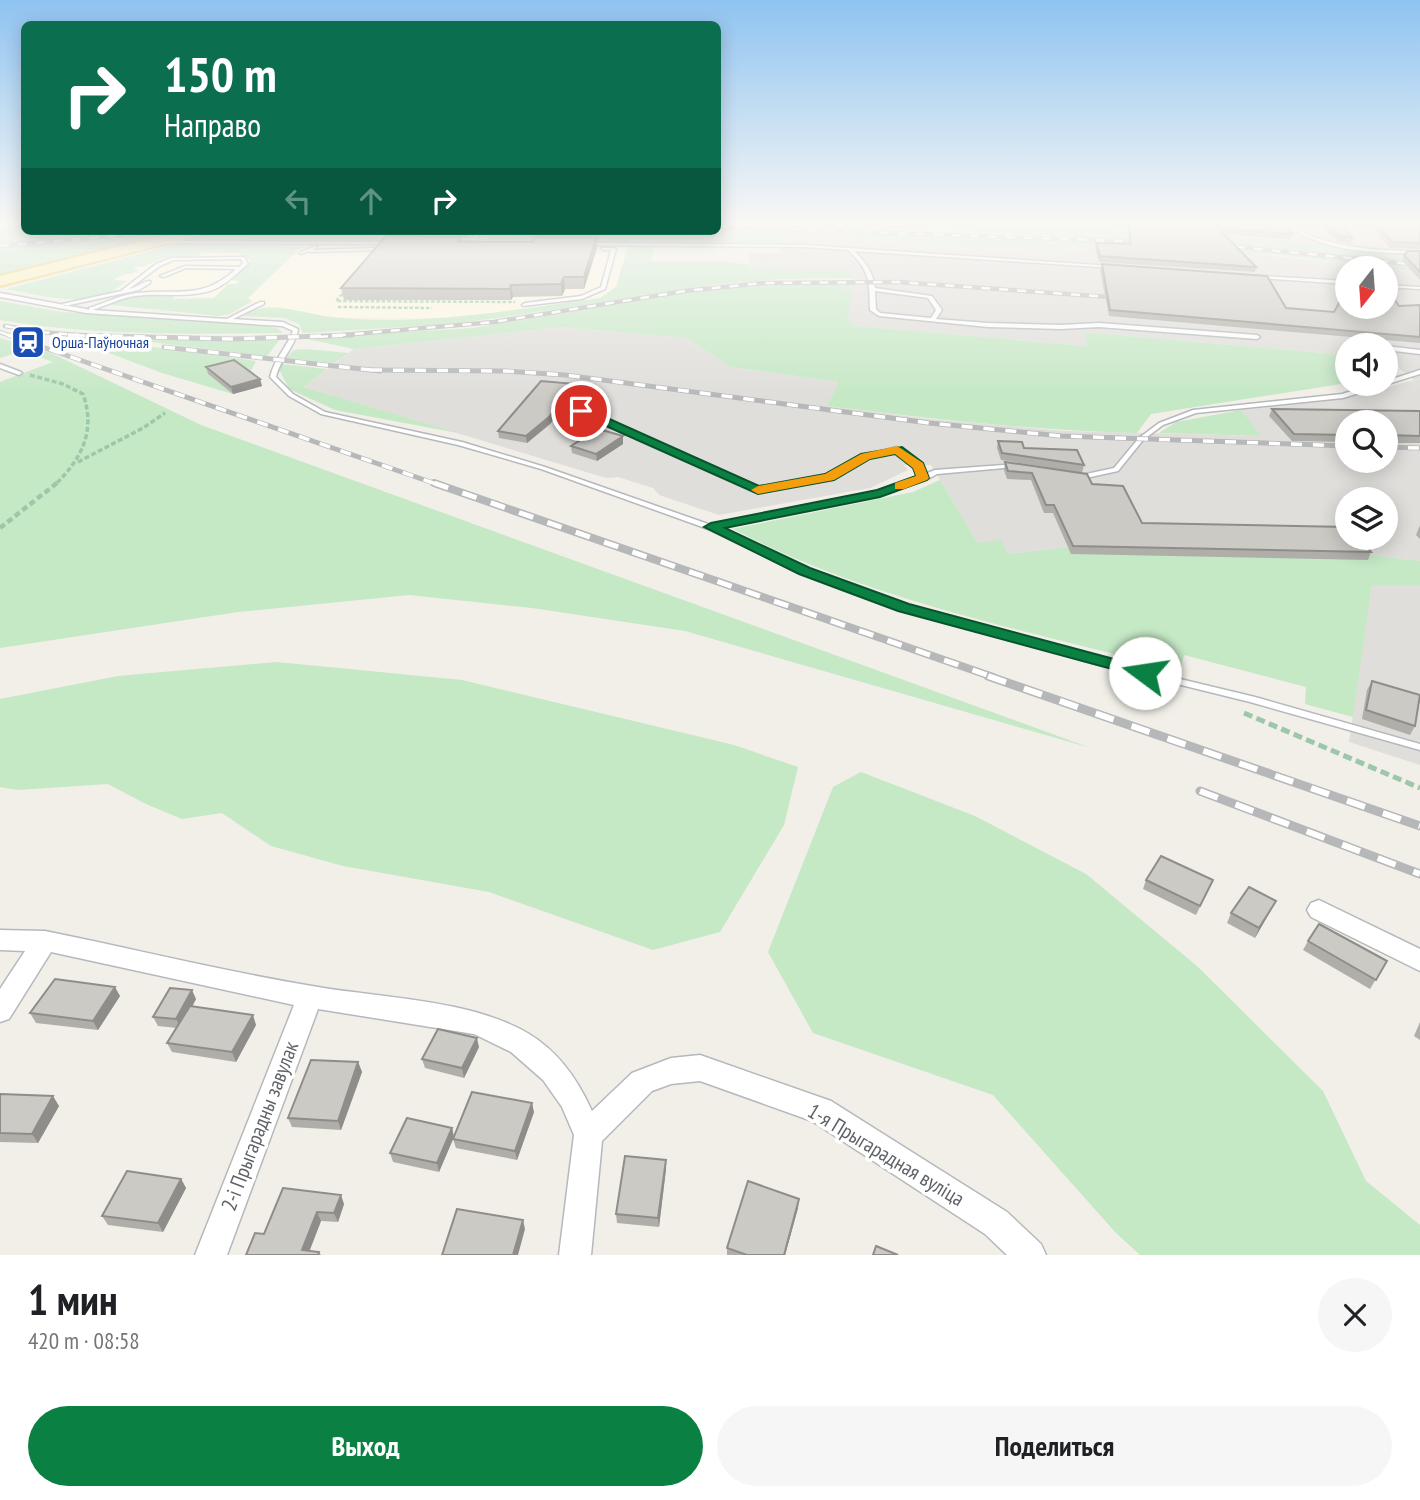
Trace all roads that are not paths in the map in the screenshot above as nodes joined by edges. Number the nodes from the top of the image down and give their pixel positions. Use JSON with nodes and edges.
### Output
{"nodes":[{"id":1,"x":138,"y":281,"type":"edge"},
{"id":2,"x":228,"y":281,"type":"edge"},
{"id":3,"x":606,"y":281,"type":"edge"},
{"id":4,"x":871,"y":281,"type":"edge"},
{"id":5,"x":1316,"y":281,"type":"edge"},
{"id":6,"x":148,"y":282,"type":"dead end"},
{"id":7,"x":1335,"y":282,"type":"edge"},
{"id":8,"x":1398,"y":287,"type":"edge"},
{"id":9,"x":1420,"y":288,"type":"edge"},
{"id":10,"x":872,"y":289,"type":"junction"},
{"id":11,"x":121,"y":293,"type":"junction"},
{"id":12,"x":0,"y":295,"type":"edge"},
{"id":13,"x":262,"y":303,"type":"dead end"},
{"id":14,"x":525,"y":305,"type":"dead end"},
{"id":15,"x":50,"y":306,"type":"junction"},
{"id":16,"x":86,"y":311,"type":"junction"},
{"id":17,"x":228,"y":319,"type":"junction"},
{"id":18,"x":933,"y":320,"type":"junction"},
{"id":19,"x":1257,"y":337,"type":"dead end"},
{"id":20,"x":1398,"y":349,"type":"edge"},
{"id":21,"x":1420,"y":352,"type":"edge"},
{"id":22,"x":0,"y":366,"type":"edge"},
{"id":23,"x":19,"y":373,"type":"road end"},
{"id":24,"x":1420,"y":373,"type":"edge"},
{"id":25,"x":1398,"y":379,"type":"edge"},
{"id":26,"x":1343,"y":396,"type":"edge"},
{"id":27,"x":581,"y":411,"type":"dead end"},
{"id":28,"x":1025,"y":467,"type":"edge"},
{"id":29,"x":1065,"y":475,"type":"edge"},
{"id":30,"x":923,"y":478,"type":"junction"},
{"id":31,"x":711,"y":527,"type":"junction"},
{"id":32,"x":1420,"y":747,"type":"edge"},
{"id":33,"x":1319,"y":910,"type":"dead end"},
{"id":34,"x":0,"y":940,"type":"edge"},
{"id":35,"x":45,"y":942,"type":"junction"},
{"id":36,"x":1420,"y":961,"type":"edge"},
{"id":37,"x":310,"y":997,"type":"junction"},
{"id":38,"x":0,"y":1011,"type":"edge"},
{"id":39,"x":587,"y":1135,"type":"junction"},
{"id":40,"x":211,"y":1255,"type":"edge"},
{"id":41,"x":575,"y":1255,"type":"edge"},
{"id":42,"x":1030,"y":1255,"type":"edge"}],
"edges":[{"from":1,"to":11,"type":"lane"},
{"from":2,"to":16,"type":"lane"},
{"from":3,"to":14,"type":"lane"},
{"from":4,"to":10,"type":"lane"},
{"from":5,"to":7,"type":"lane"},
{"from":6,"to":11,"type":"lane"},
{"from":8,"to":9,"type":"lane"},
{"from":10,"to":18,"type":"lane"},
{"from":10,"to":18,"type":"lane"},
{"from":11,"to":15,"type":"lane"},
{"from":12,"to":15,"type":"lane"},
{"from":13,"to":17,"type":"lane"},
{"from":15,"to":16,"type":"lane"},
{"from":16,"to":17,"type":"lane"},
{"from":17,"to":31,"type":"lane"},
{"from":18,"to":19,"type":"lane"},
{"from":20,"to":21,"type":"lane"},
{"from":22,"to":23,"type":"lane"},
{"from":24,"to":25,"type":"lane"},
{"from":26,"to":29,"type":"lane"},
{"from":27,"to":30,"type":"lane"},
{"from":28,"to":30,"type":"lane"},
{"from":30,"to":31,"type":"lane"},
{"from":31,"to":32,"type":"lane"},
{"from":33,"to":36,"type":"street"},
{"from":34,"to":35,"type":"street"},
{"from":35,"to":37,"type":"street"},
{"from":35,"to":38,"type":"street"},
{"from":37,"to":39,"type":"street"},
{"from":37,"to":40,"type":"street","name":"2-і Прыгарадны завулак"},
{"from":39,"to":41,"type":"street"},
{"from":39,"to":42,"type":"street","name":"1-я Прыгарадная вуліца"}]}
